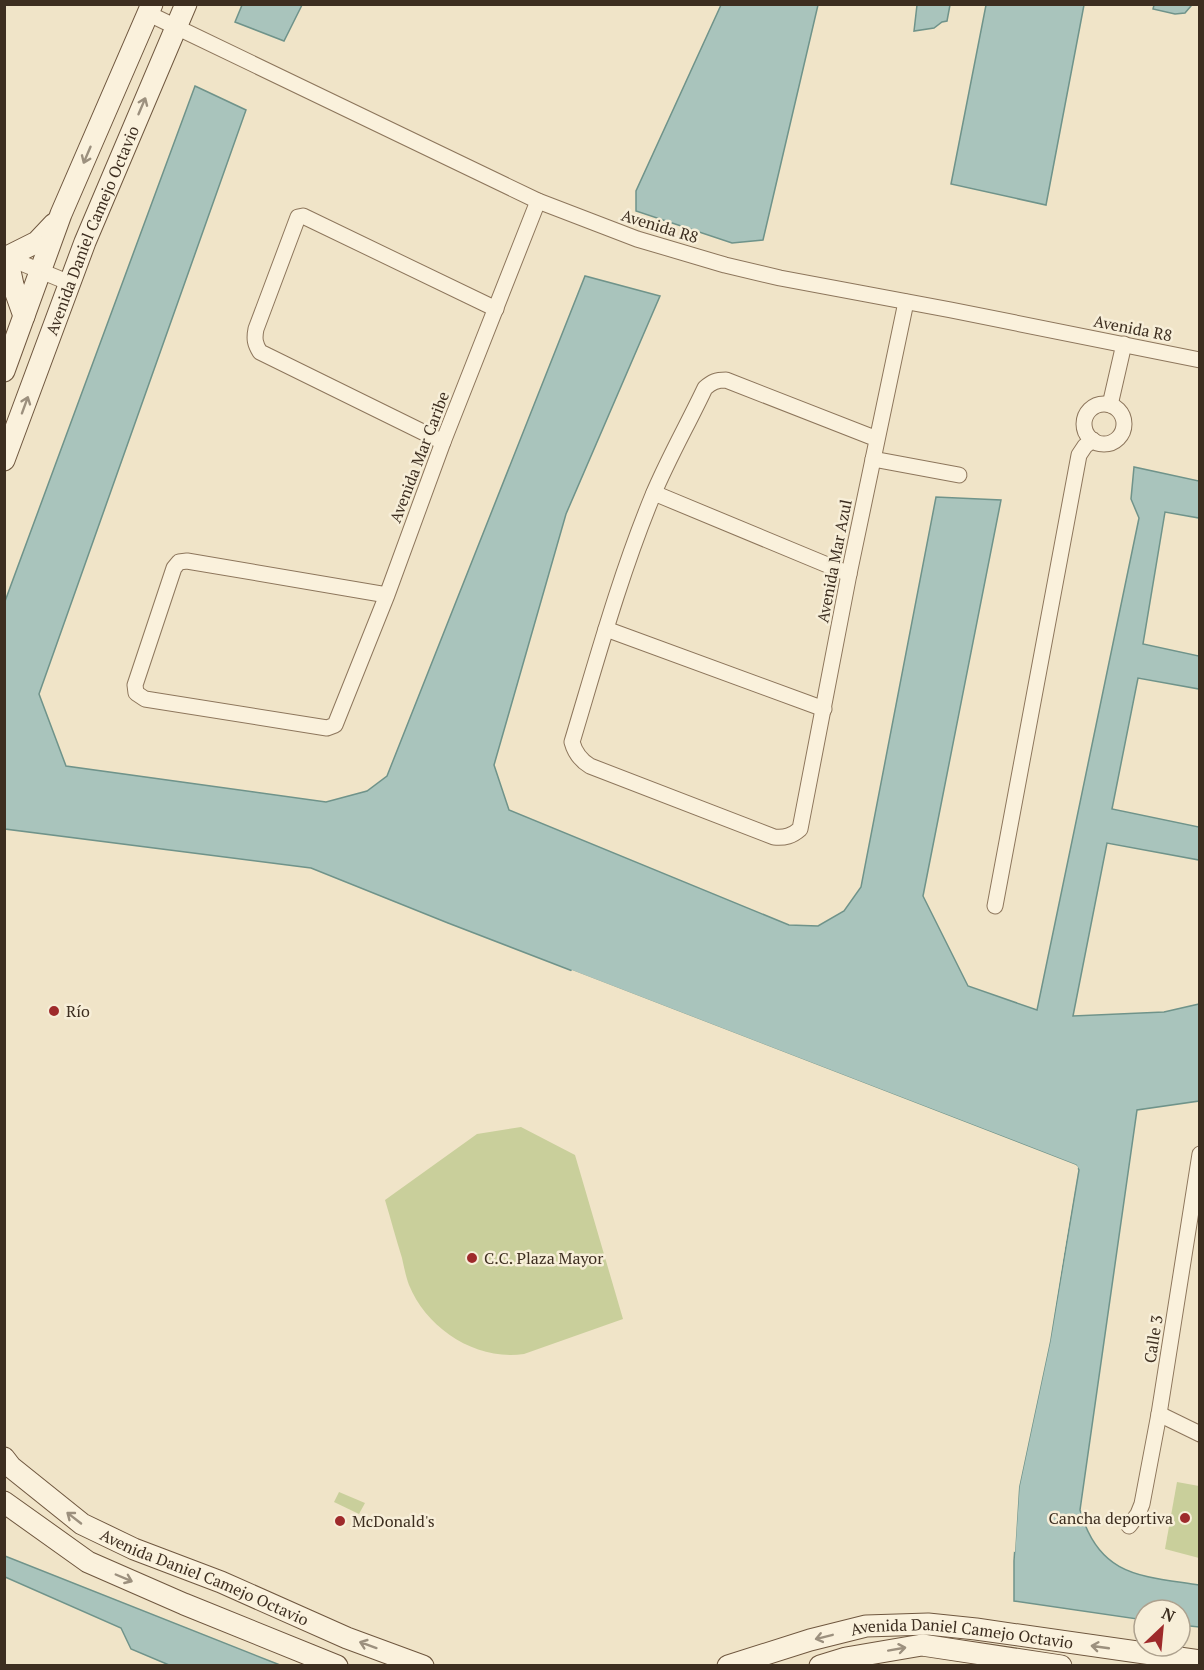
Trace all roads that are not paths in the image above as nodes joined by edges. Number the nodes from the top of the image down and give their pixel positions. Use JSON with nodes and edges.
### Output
{"nodes":[{"id":1,"x":186,"y":4,"type":"edge"},
{"id":2,"x":150,"y":9,"type":"edge"},
{"id":3,"x":176,"y":27,"type":"junction"},
{"id":4,"x":538,"y":201,"type":"junction"},
{"id":5,"x":61,"y":214,"type":"junction"},
{"id":6,"x":6,"y":256,"type":"edge"},
{"id":7,"x":41,"y":270,"type":"junction"},
{"id":8,"x":70,"y":283,"type":"junction"},
{"id":9,"x":906,"y":302,"type":"junction"},
{"id":10,"x":496,"y":309,"type":"junction"},
{"id":11,"x":24,"y":316,"type":"junction"},
{"id":12,"x":1124,"y":345,"type":"junction"},
{"id":13,"x":1200,"y":360,"type":"edge"},
{"id":14,"x":4,"y":371,"type":"edge"},
{"id":15,"x":1110,"y":405,"type":"junction"},
{"id":16,"x":877,"y":439,"type":"junction"},
{"id":17,"x":1093,"y":441,"type":"junction"},
{"id":18,"x":443,"y":442,"type":"junction"},
{"id":19,"x":873,"y":459,"type":"junction"},
{"id":20,"x":4,"y":460,"type":"edge"},
{"id":21,"x":958,"y":475,"type":"dead end"},
{"id":22,"x":654,"y":493,"type":"junction"},
{"id":23,"x":849,"y":574,"type":"junction"},
{"id":24,"x":387,"y":595,"type":"junction"},
{"id":25,"x":606,"y":629,"type":"junction"},
{"id":26,"x":824,"y":709,"type":"junction"},
{"id":27,"x":995,"y":906,"type":"dead end"},
{"id":28,"x":1200,"y":1154,"type":"edge"},
{"id":29,"x":1159,"y":1414,"type":"junction"},
{"id":30,"x":1200,"y":1434,"type":"edge"},
{"id":31,"x":4,"y":1458,"type":"edge"},
{"id":32,"x":4,"y":1502,"type":"edge"},
{"id":33,"x":1129,"y":1526,"type":"dead end"},
{"id":34,"x":1200,"y":1661,"type":"edge"},
{"id":35,"x":337,"y":1665,"type":"edge"},
{"id":36,"x":423,"y":1665,"type":"edge"},
{"id":37,"x":728,"y":1665,"type":"edge"},
{"id":38,"x":820,"y":1665,"type":"edge"},
{"id":39,"x":1061,"y":1665,"type":"edge"}],
"edges":[{"from":1,"to":3,"type":"street","name":"Avenida Daniel Camejo Octavio"},
{"from":2,"to":3,"type":"street","name":"Avenida R8"},
{"from":2,"to":5,"type":"street","name":"Avenida Daniel Camejo Octavio","one_way":true},
{"from":3,"to":4,"type":"street","name":"Avenida R8"},
{"from":8,"to":3,"type":"street","name":"Avenida Daniel Camejo Octavio","one_way":true},
{"from":4,"to":9,"type":"street","name":"Avenida R8"},
{"from":4,"to":10,"type":"street","name":"Avenida Mar Caribe"},
{"from":5,"to":6,"type":"street"},
{"from":5,"to":7,"type":"street","name":"Avenida Daniel Camejo Octavio"},
{"from":6,"to":7,"type":"street"},
{"from":6,"to":11,"type":"street"},
{"from":7,"to":8,"type":"street"},
{"from":7,"to":11,"type":"street","name":"Avenida Daniel Camejo Octavio"},
{"from":20,"to":8,"type":"street","name":"Avenida Daniel Camejo Octavio","one_way":true},
{"from":9,"to":12,"type":"street","name":"Avenida R8"},
{"from":9,"to":16,"type":"street","name":"Avenida Mar Azul"},
{"from":10,"to":18,"type":"street","name":"Avenida Mar Caribe"},
{"from":10,"to":18,"type":"street"},
{"from":11,"to":14,"type":"street","name":"Avenida Daniel Camejo Octavio"},
{"from":12,"to":13,"type":"street","name":"Avenida R8"},
{"from":12,"to":15,"type":"street"},
{"from":15,"to":17,"type":"street"},
{"from":15,"to":17,"type":"street"},
{"from":16,"to":19,"type":"street","name":"Avenida Mar Azul"},
{"from":16,"to":22,"type":"street"},
{"from":17,"to":27,"type":"street"},
{"from":18,"to":24,"type":"street","name":"Avenida Mar Caribe"},
{"from":19,"to":21,"type":"street"},
{"from":19,"to":23,"type":"street","name":"Avenida Mar Azul"},
{"from":22,"to":23,"type":"street"},
{"from":22,"to":25,"type":"street"},
{"from":23,"to":26,"type":"street","name":"Avenida Mar Azul"},
{"from":24,"to":24,"type":"street","name":"Avenida Mar Caribe"},
{"from":25,"to":26,"type":"street"},
{"from":25,"to":26,"type":"street","name":"Avenida Mar Azul"},
{"from":28,"to":29,"type":"street","name":"Calle 3"},
{"from":29,"to":30,"type":"street"},
{"from":29,"to":33,"type":"street","name":"Calle 3"},
{"from":36,"to":31,"type":"street","name":"Avenida Daniel Camejo Octavio","one_way":true},
{"from":32,"to":35,"type":"street","name":"Avenida Daniel Camejo Octavio","one_way":true},
{"from":34,"to":37,"type":"street","name":"Avenida Daniel Camejo Octavio","one_way":true},
{"from":38,"to":39,"type":"street","name":"Avenida Daniel Camejo Octavio","one_way":true}]}
